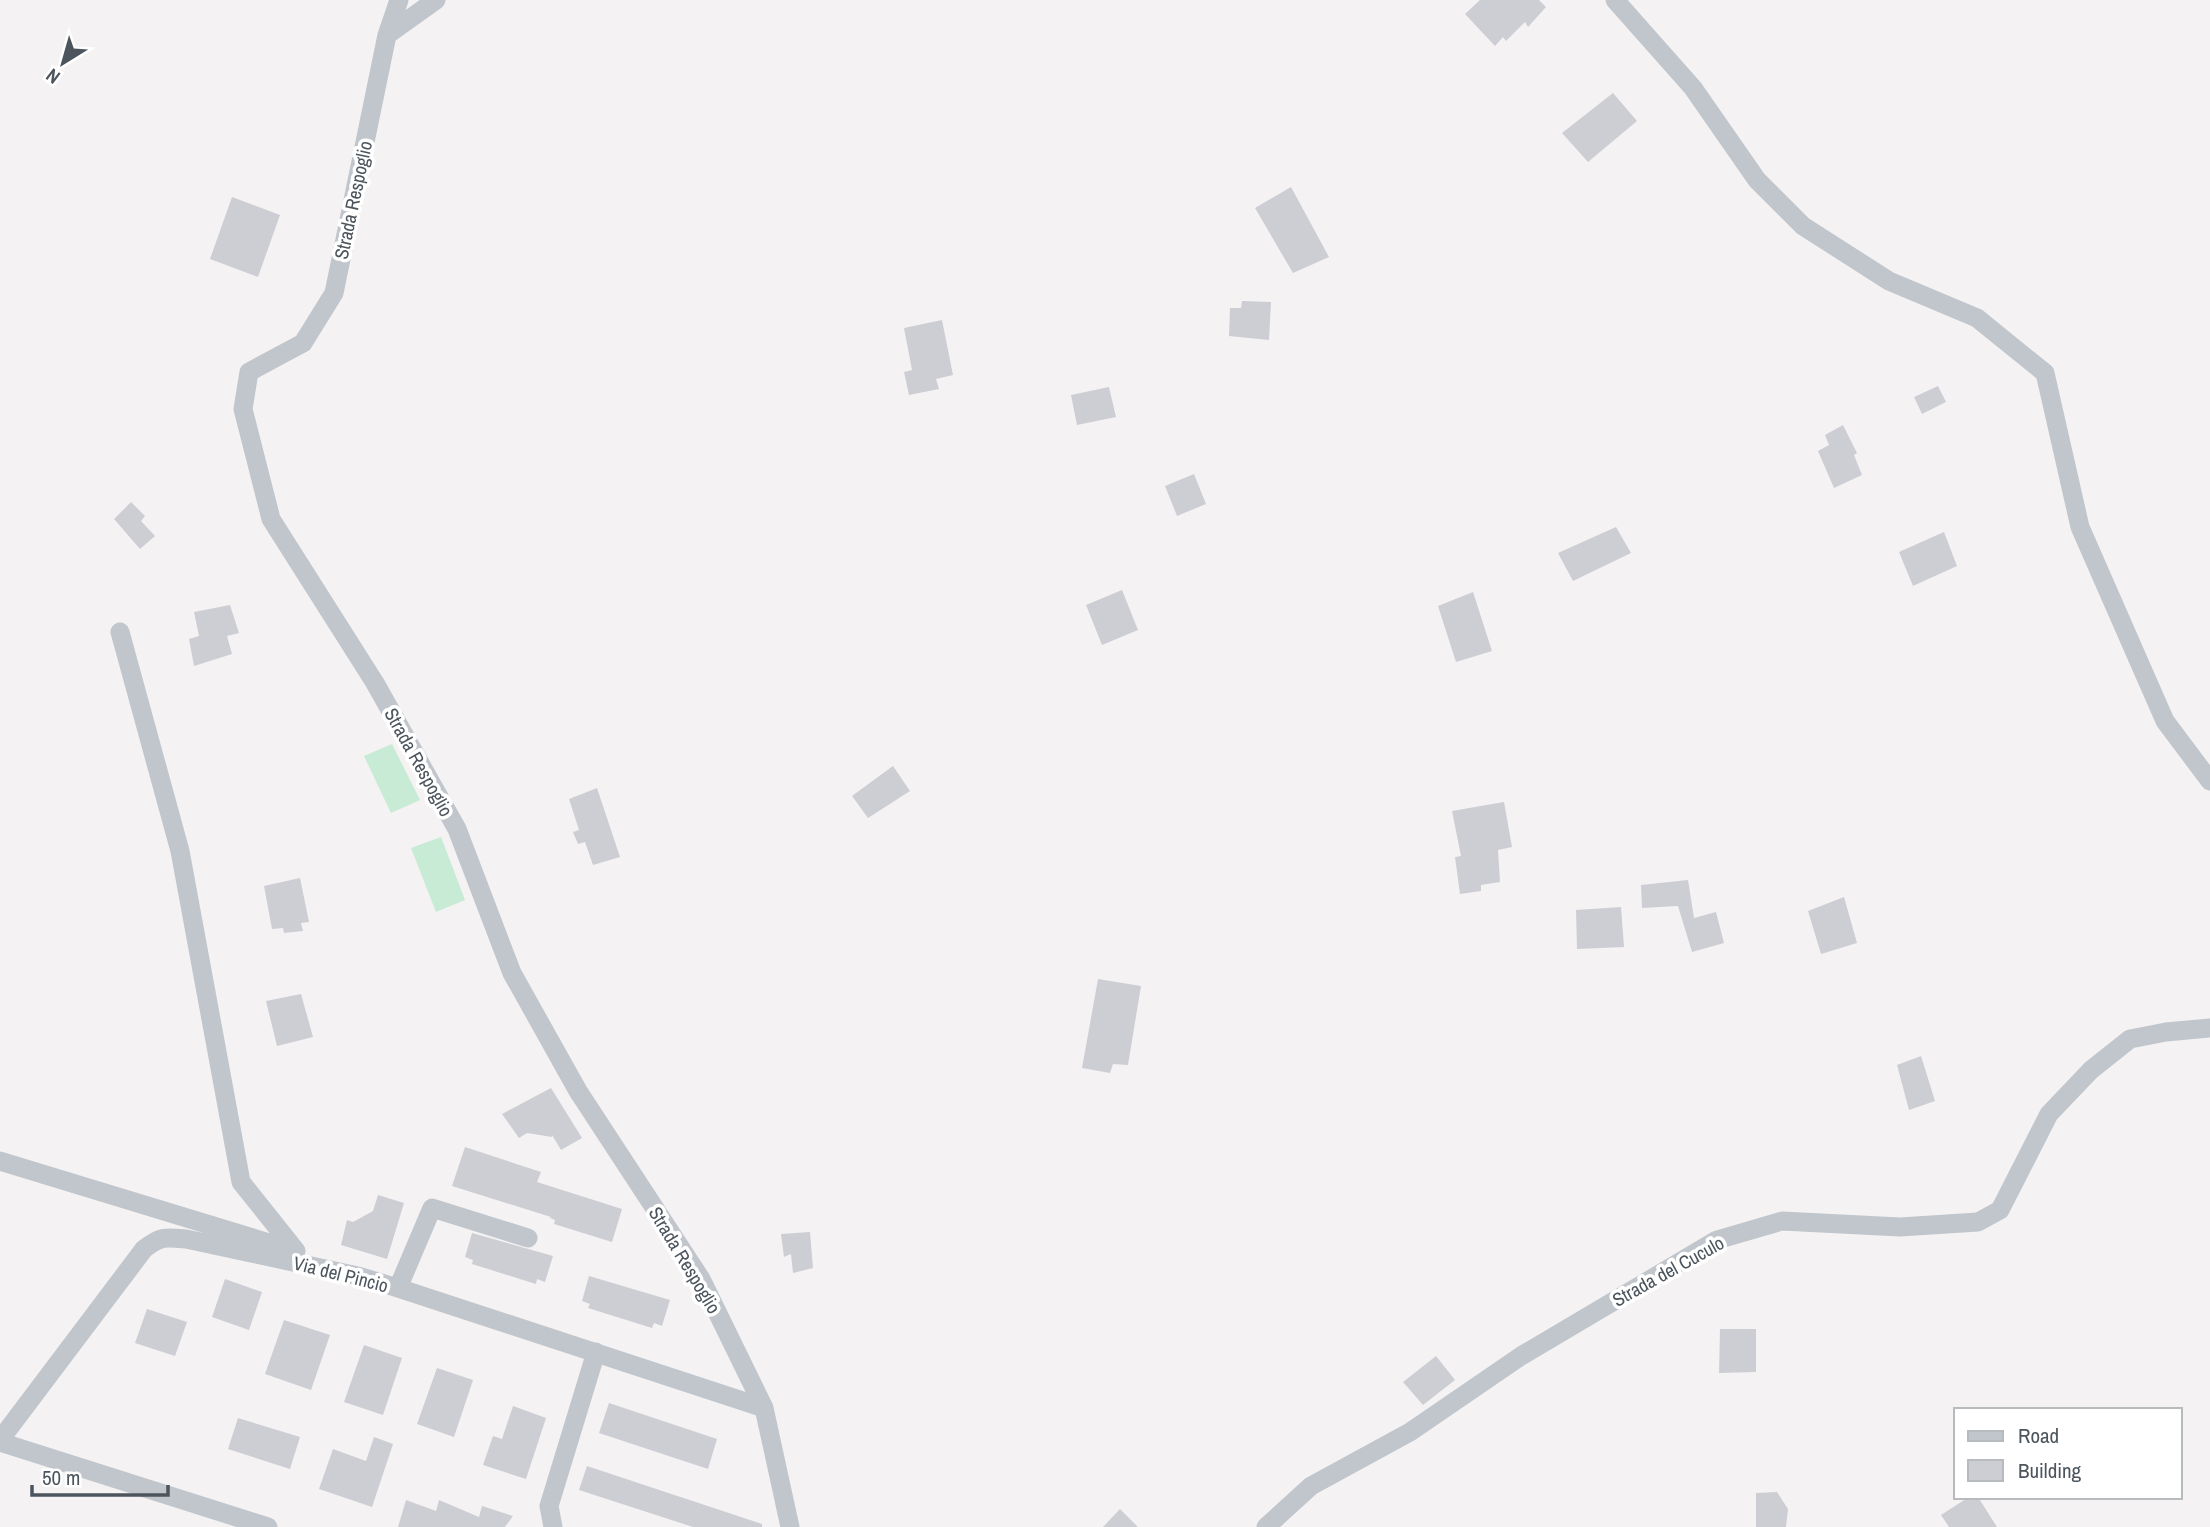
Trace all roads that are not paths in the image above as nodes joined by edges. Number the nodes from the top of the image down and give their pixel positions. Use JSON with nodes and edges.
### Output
{"nodes":[{"id":1,"x":399,"y":0,"type":"edge"},
{"id":2,"x":436,"y":0,"type":"edge"},
{"id":3,"x":1615,"y":0,"type":"edge"},
{"id":4,"x":387,"y":35,"type":"junction"},
{"id":5,"x":120,"y":632,"type":"dead end"},
{"id":6,"x":2210,"y":781,"type":"edge"},
{"id":7,"x":2210,"y":1028,"type":"edge"},
{"id":8,"x":0,"y":1161,"type":"edge"},
{"id":9,"x":528,"y":1238,"type":"dead end"},
{"id":10,"x":296,"y":1251,"type":"junction"},
{"id":11,"x":358,"y":1276,"type":"junction"},
{"id":12,"x":398,"y":1288,"type":"junction"},
{"id":13,"x":596,"y":1352,"type":"junction"},
{"id":14,"x":764,"y":1408,"type":"junction"},
{"id":15,"x":0,"y":1441,"type":"edge"},
{"id":16,"x":268,"y":1527,"type":"edge"},
{"id":17,"x":553,"y":1527,"type":"edge"},
{"id":18,"x":790,"y":1527,"type":"edge"},
{"id":19,"x":1266,"y":1527,"type":"edge"}],
"edges":[{"from":1,"to":4,"type":"street","name":"Strada Respoglio"},
{"from":2,"to":4,"type":"street"},
{"from":3,"to":6,"type":"street"},
{"from":4,"to":14,"type":"street","name":"Strada Respoglio"},
{"from":5,"to":10,"type":"street"},
{"from":7,"to":19,"type":"street","name":"Strada del Cuculo"},
{"from":8,"to":10,"type":"street"},
{"from":9,"to":12,"type":"street"},
{"from":10,"to":11,"type":"street"},
{"from":11,"to":12,"type":"street","name":"Via del Pincio"},
{"from":11,"to":15,"type":"street","name":"Via del Pincio"},
{"from":12,"to":13,"type":"street","name":"Via del Pincio"},
{"from":13,"to":14,"type":"street","name":"Via del Pincio"},
{"from":13,"to":17,"type":"street"},
{"from":14,"to":18,"type":"street","name":"Strada Respoglio"},
{"from":15,"to":16,"type":"street"}]}
